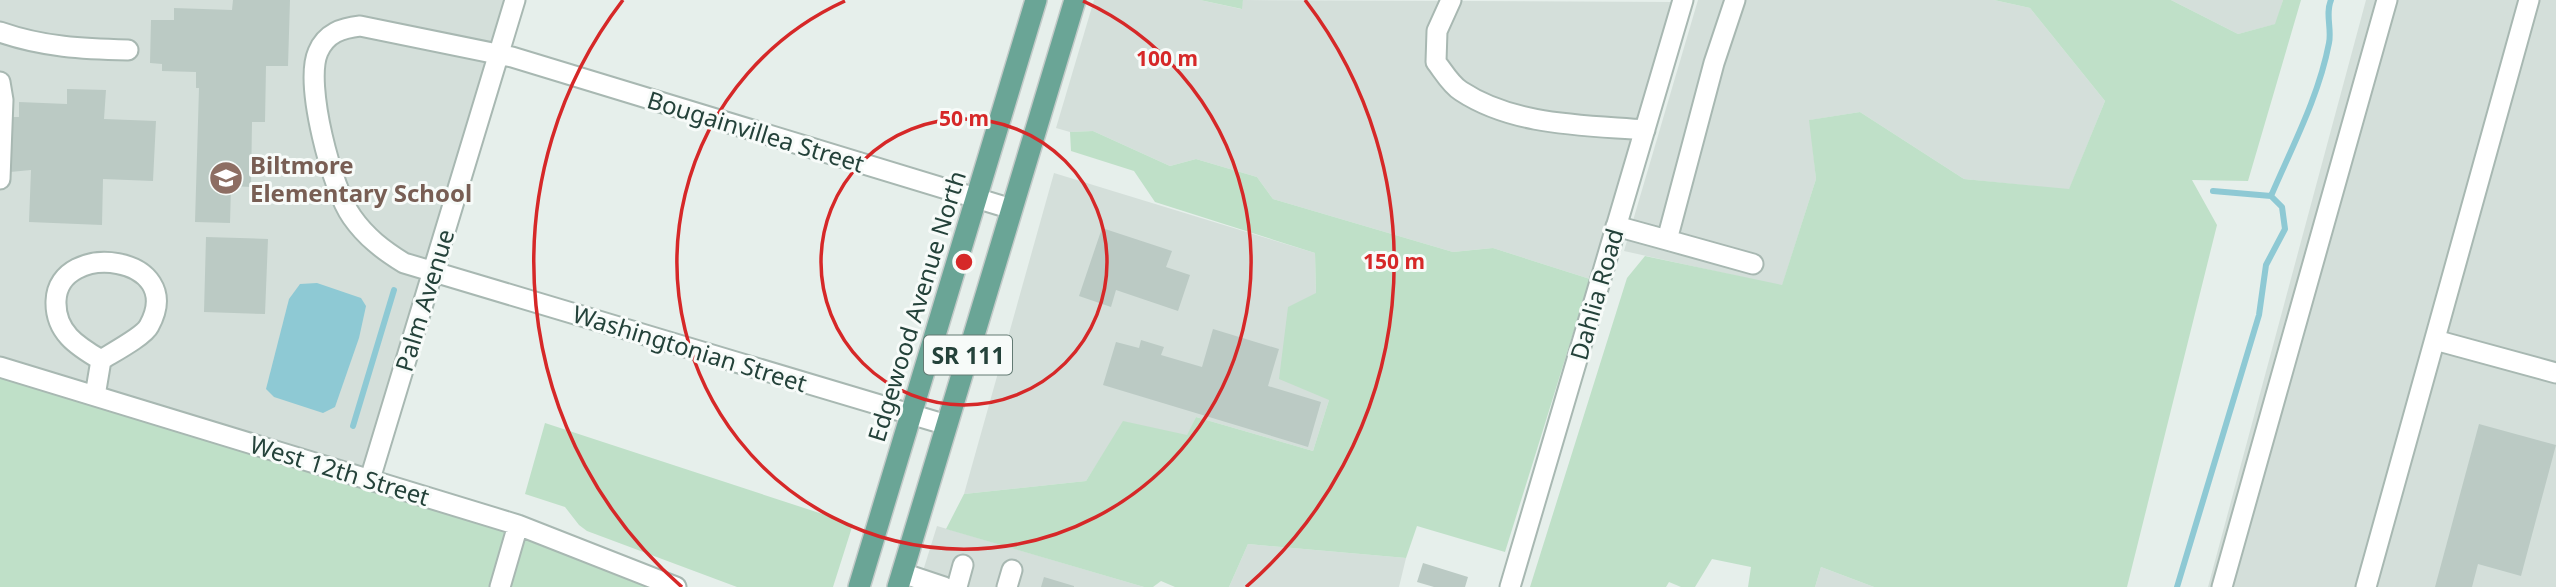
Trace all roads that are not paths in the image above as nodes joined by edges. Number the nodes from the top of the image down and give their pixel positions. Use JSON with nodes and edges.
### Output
{"nodes":[{"id":1,"x":515,"y":0,"type":"edge"},
{"id":2,"x":1036,"y":0,"type":"edge"},
{"id":3,"x":1075,"y":0,"type":"edge"},
{"id":4,"x":1451,"y":0,"type":"edge"},
{"id":5,"x":1683,"y":0,"type":"edge"},
{"id":6,"x":1735,"y":0,"type":"edge"},
{"id":7,"x":2387,"y":0,"type":"edge"},
{"id":8,"x":2529,"y":0,"type":"edge"},
{"id":9,"x":0,"y":32,"type":"edge"},
{"id":10,"x":128,"y":50,"type":"dead end"},
{"id":11,"x":500,"y":53,"type":"junction"},
{"id":12,"x":0,"y":82,"type":"edge"},
{"id":13,"x":1644,"y":130,"type":"junction"},
{"id":14,"x":0,"y":178,"type":"edge"},
{"id":15,"x":976,"y":197,"type":"junction"},
{"id":16,"x":1013,"y":209,"type":"junction"},
{"id":17,"x":1616,"y":226,"type":"junction"},
{"id":18,"x":1667,"y":240,"type":"junction"},
{"id":19,"x":1753,"y":264,"type":"dead end"},
{"id":20,"x":432,"y":271,"type":"junction"},
{"id":21,"x":2435,"y":340,"type":"junction"},
{"id":22,"x":102,"y":360,"type":"junction"},
{"id":23,"x":0,"y":367,"type":"edge"},
{"id":24,"x":2556,"y":373,"type":"edge"},
{"id":25,"x":95,"y":396,"type":"junction"},
{"id":26,"x":911,"y":414,"type":"junction"},
{"id":27,"x":947,"y":425,"type":"junction"},
{"id":28,"x":370,"y":479,"type":"junction"},
{"id":29,"x":518,"y":525,"type":"junction"},
{"id":30,"x":963,"y":565,"type":"dead end"},
{"id":31,"x":636,"y":579,"type":"edge"},
{"id":32,"x":900,"y":580,"type":"edge"},
{"id":33,"x":500,"y":587,"type":"edge"},
{"id":34,"x":676,"y":587,"type":"edge"},
{"id":35,"x":859,"y":587,"type":"edge"},
{"id":36,"x":944,"y":587,"type":"edge"},
{"id":37,"x":957,"y":587,"type":"edge"},
{"id":38,"x":1510,"y":587,"type":"edge"},
{"id":39,"x":2222,"y":587,"type":"edge"},
{"id":40,"x":2366,"y":587,"type":"edge"}],
"edges":[{"from":1,"to":11,"type":"street","name":"Palm Avenue"},
{"from":2,"to":15,"type":"main road","name":"Edgewood Avenue North","number":"SR 111"},
{"from":3,"to":16,"type":"main road","number":"SR 111"},
{"from":4,"to":13,"type":"street"},
{"from":5,"to":13,"type":"street","name":"Dahlia Road"},
{"from":6,"to":18,"type":"street"},
{"from":7,"to":39,"type":"street"},
{"from":8,"to":21,"type":"street"},
{"from":9,"to":10,"type":"street"},
{"from":11,"to":15,"type":"street","name":"Bougainvillea Street"},
{"from":11,"to":20,"type":"street","name":"Palm Avenue"},
{"from":11,"to":20,"type":"street","name":"Bougainvillea Street"},
{"from":12,"to":14,"type":"street"},
{"from":13,"to":17,"type":"street","name":"Dahlia Road"},
{"from":15,"to":16,"type":"street","name":"Bougainvillea Street"},
{"from":15,"to":26,"type":"main road","name":"Edgewood Avenue North","number":"SR 111"},
{"from":16,"to":27,"type":"main road","number":"SR 111"},
{"from":17,"to":18,"type":"street"},
{"from":17,"to":38,"type":"street","name":"Dahlia Road"},
{"from":18,"to":19,"type":"street"},
{"from":20,"to":26,"type":"street","name":"Washingtonian Street"},
{"from":20,"to":28,"type":"street","name":"Palm Avenue"},
{"from":21,"to":24,"type":"street"},
{"from":21,"to":40,"type":"street"},
{"from":22,"to":22,"type":"street"},
{"from":22,"to":25,"type":"street"},
{"from":23,"to":25,"type":"street","name":"West 12th Street"},
{"from":25,"to":28,"type":"street","name":"West 12th Street"},
{"from":26,"to":27,"type":"street","name":"Washingtonian Street"},
{"from":26,"to":35,"type":"main road","name":"Edgewood Avenue North","number":"SR 111"},
{"from":27,"to":32,"type":"main road","number":"SR 111"},
{"from":28,"to":29,"type":"street","name":"West 12th Street"},
{"from":29,"to":31,"type":"street","name":"West 12th Street"},
{"from":29,"to":33,"type":"street"},
{"from":30,"to":37,"type":"street"},
{"from":31,"to":34,"type":"street","name":"West 12th Street"},
{"from":32,"to":36,"type":"street"}]}
